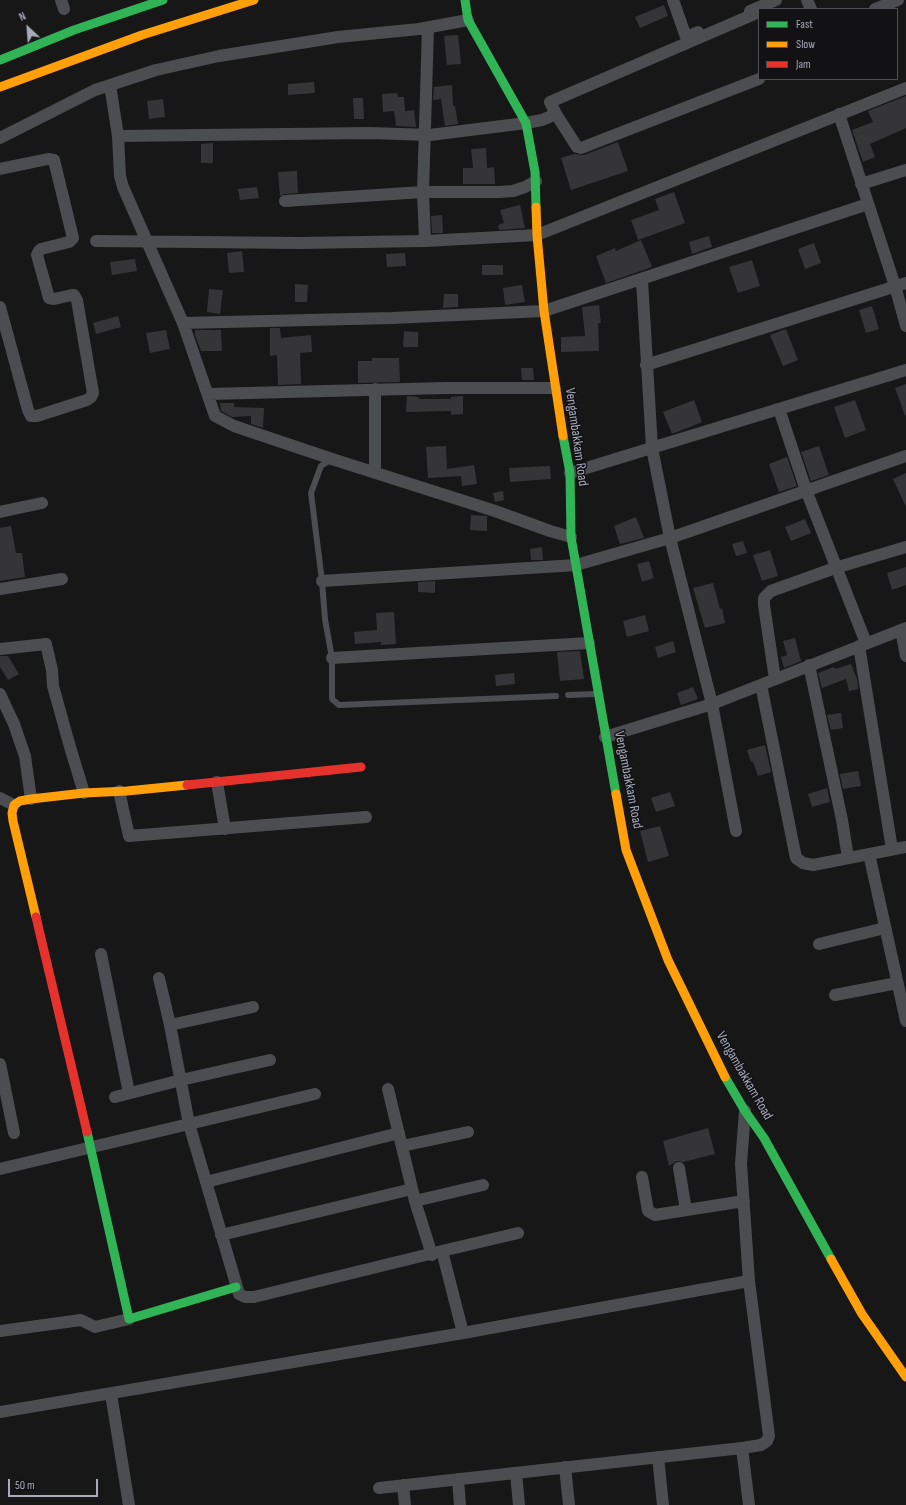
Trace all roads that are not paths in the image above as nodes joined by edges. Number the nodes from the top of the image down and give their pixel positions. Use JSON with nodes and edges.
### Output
{"nodes":[{"id":1,"x":163,"y":0,"type":"edge"},
{"id":2,"x":254,"y":0,"type":"edge"},
{"id":3,"x":465,"y":0,"type":"edge"},
{"id":4,"x":673,"y":0,"type":"edge"},
{"id":5,"x":776,"y":0,"type":"edge"},
{"id":6,"x":786,"y":0,"type":"edge"},
{"id":7,"x":898,"y":0,"type":"edge"},
{"id":8,"x":768,"y":8,"type":"edge"},
{"id":9,"x":878,"y":8,"type":"edge"},
{"id":10,"x":758,"y":12,"type":"edge"},
{"id":11,"x":468,"y":20,"type":"junction"},
{"id":12,"x":428,"y":28,"type":"junction"},
{"id":13,"x":0,"y":60,"type":"edge"},
{"id":14,"x":758,"y":79,"type":"edge"},
{"id":15,"x":110,"y":85,"type":"junction"},
{"id":16,"x":0,"y":87,"type":"edge"},
{"id":17,"x":906,"y":88,"type":"edge"},
{"id":18,"x":556,"y":114,"type":"junction"},
{"id":19,"x":839,"y":114,"type":"junction"},
{"id":20,"x":526,"y":123,"type":"junction"},
{"id":21,"x":426,"y":134,"type":"junction"},
{"id":22,"x":118,"y":136,"type":"junction"},
{"id":23,"x":0,"y":138,"type":"edge"},
{"id":24,"x":0,"y":169,"type":"edge"},
{"id":25,"x":906,"y":170,"type":"edge"},
{"id":26,"x":536,"y":181,"type":"junction"},
{"id":27,"x":861,"y":184,"type":"junction"},
{"id":28,"x":423,"y":192,"type":"junction"},
{"id":29,"x":285,"y":201,"type":"dead end"},
{"id":30,"x":868,"y":204,"type":"junction"},
{"id":31,"x":536,"y":234,"type":"junction"},
{"id":32,"x":96,"y":241,"type":"dead end"},
{"id":33,"x":146,"y":241,"type":"junction"},
{"id":34,"x":424,"y":241,"type":"junction"},
{"id":35,"x":642,"y":280,"type":"junction"},
{"id":36,"x":900,"y":284,"type":"edge"},
{"id":37,"x":0,"y":307,"type":"edge"},
{"id":38,"x":544,"y":312,"type":"junction"},
{"id":39,"x":183,"y":323,"type":"junction"},
{"id":40,"x":906,"y":326,"type":"edge"},
{"id":41,"x":646,"y":365,"type":"junction"},
{"id":42,"x":906,"y":370,"type":"edge"},
{"id":43,"x":555,"y":388,"type":"junction"},
{"id":44,"x":375,"y":389,"type":"junction"},
{"id":45,"x":208,"y":394,"type":"junction"},
{"id":46,"x":779,"y":409,"type":"junction"},
{"id":47,"x":652,"y":448,"type":"junction"},
{"id":48,"x":906,"y":456,"type":"edge"},
{"id":49,"x":332,"y":459,"type":"junction"},
{"id":50,"x":375,"y":473,"type":"junction"},
{"id":51,"x":570,"y":473,"type":"junction"},
{"id":52,"x":806,"y":490,"type":"junction"},
{"id":53,"x":42,"y":503,"type":"dead end"},
{"id":54,"x":0,"y":512,"type":"edge"},
{"id":55,"x":571,"y":537,"type":"junction"},
{"id":56,"x":670,"y":538,"type":"junction"},
{"id":57,"x":906,"y":547,"type":"edge"},
{"id":58,"x":576,"y":565,"type":"junction"},
{"id":59,"x":835,"y":568,"type":"junction"},
{"id":60,"x":62,"y":580,"type":"dead end"},
{"id":61,"x":322,"y":581,"type":"junction"},
{"id":62,"x":0,"y":589,"type":"edge"},
{"id":63,"x":903,"y":629,"type":"edge"},
{"id":64,"x":589,"y":643,"type":"junction"},
{"id":65,"x":862,"y":645,"type":"junction"},
{"id":66,"x":0,"y":649,"type":"edge"},
{"id":67,"x":906,"y":656,"type":"edge"},
{"id":68,"x":332,"y":658,"type":"junction"},
{"id":69,"x":809,"y":666,"type":"junction"},
{"id":70,"x":775,"y":679,"type":"junction"},
{"id":71,"x":761,"y":684,"type":"junction"},
{"id":72,"x":0,"y":694,"type":"edge"},
{"id":73,"x":598,"y":694,"type":"junction"},
{"id":74,"x":568,"y":695,"type":"dead end"},
{"id":75,"x":556,"y":696,"type":"dead end"},
{"id":76,"x":712,"y":704,"type":"junction"},
{"id":77,"x":605,"y":738,"type":"junction"},
{"id":78,"x":361,"y":767,"type":"dead end"},
{"id":79,"x":217,"y":782,"type":"junction"},
{"id":80,"x":119,"y":791,"type":"junction"},
{"id":81,"x":84,"y":793,"type":"junction"},
{"id":82,"x":0,"y":798,"type":"edge"},
{"id":83,"x":31,"y":799,"type":"junction"},
{"id":84,"x":14,"y":805,"type":"junction"},
{"id":85,"x":366,"y":817,"type":"dead end"},
{"id":86,"x":225,"y":828,"type":"junction"},
{"id":87,"x":736,"y":831,"type":"dead end"},
{"id":88,"x":906,"y":846,"type":"edge"},
{"id":89,"x":892,"y":849,"type":"junction"},
{"id":90,"x":869,"y":854,"type":"junction"},
{"id":91,"x":848,"y":858,"type":"junction"},
{"id":92,"x":885,"y":928,"type":"junction"},
{"id":93,"x":819,"y":944,"type":"dead end"},
{"id":94,"x":101,"y":954,"type":"dead end"},
{"id":95,"x":159,"y":978,"type":"dead end"},
{"id":96,"x":898,"y":983,"type":"junction"},
{"id":97,"x":835,"y":995,"type":"dead end"},
{"id":98,"x":252,"y":1007,"type":"dead end"},
{"id":99,"x":906,"y":1021,"type":"edge"},
{"id":100,"x":170,"y":1025,"type":"junction"},
{"id":101,"x":270,"y":1060,"type":"dead end"},
{"id":102,"x":0,"y":1064,"type":"edge"},
{"id":103,"x":181,"y":1080,"type":"junction"},
{"id":104,"x":388,"y":1088,"type":"dead end"},
{"id":105,"x":130,"y":1093,"type":"junction"},
{"id":106,"x":315,"y":1094,"type":"dead end"},
{"id":107,"x":115,"y":1097,"type":"dead end"},
{"id":108,"x":745,"y":1111,"type":"junction"},
{"id":109,"x":189,"y":1124,"type":"junction"},
{"id":110,"x":468,"y":1132,"type":"dead end"},
{"id":111,"x":14,"y":1133,"type":"dead end"},
{"id":112,"x":399,"y":1133,"type":"junction"},
{"id":113,"x":402,"y":1146,"type":"junction"},
{"id":114,"x":91,"y":1147,"type":"junction"},
{"id":115,"x":0,"y":1168,"type":"edge"},
{"id":116,"x":679,"y":1168,"type":"dead end"},
{"id":117,"x":642,"y":1177,"type":"dead end"},
{"id":118,"x":206,"y":1182,"type":"junction"},
{"id":119,"x":483,"y":1185,"type":"dead end"},
{"id":120,"x":414,"y":1195,"type":"junction"},
{"id":121,"x":744,"y":1201,"type":"junction"},
{"id":122,"x":686,"y":1210,"type":"junction"},
{"id":123,"x":518,"y":1233,"type":"dead end"},
{"id":124,"x":221,"y":1235,"type":"junction"},
{"id":125,"x":437,"y":1253,"type":"junction"},
{"id":126,"x":749,"y":1280,"type":"junction"},
{"id":127,"x":236,"y":1287,"type":"junction"},
{"id":128,"x":129,"y":1319,"type":"junction"},
{"id":129,"x":0,"y":1331,"type":"edge"},
{"id":130,"x":463,"y":1333,"type":"junction"},
{"id":131,"x":906,"y":1377,"type":"edge"},
{"id":132,"x":111,"y":1394,"type":"junction"},
{"id":133,"x":0,"y":1412,"type":"edge"},
{"id":134,"x":742,"y":1448,"type":"junction"},
{"id":135,"x":658,"y":1457,"type":"junction"},
{"id":136,"x":565,"y":1468,"type":"junction"},
{"id":137,"x":516,"y":1473,"type":"junction"},
{"id":138,"x":458,"y":1479,"type":"junction"},
{"id":139,"x":403,"y":1485,"type":"junction"},
{"id":140,"x":379,"y":1488,"type":"dead end"},
{"id":141,"x":128,"y":1505,"type":"edge"},
{"id":142,"x":405,"y":1505,"type":"edge"},
{"id":143,"x":460,"y":1505,"type":"edge"},
{"id":144,"x":519,"y":1505,"type":"edge"},
{"id":145,"x":569,"y":1505,"type":"edge"},
{"id":146,"x":663,"y":1505,"type":"edge"},
{"id":147,"x":749,"y":1505,"type":"edge"}],
"edges":[{"from":1,"to":13,"type":"main road"},
{"from":2,"to":16,"type":"main road"},
{"from":3,"to":11,"type":"main road"},
{"from":4,"to":5,"type":"street"},
{"from":6,"to":8,"type":"street"},
{"from":7,"to":9,"type":"street"},
{"from":10,"to":18,"type":"street"},
{"from":11,"to":12,"type":"street"},
{"from":11,"to":20,"type":"main road","name":"Vengambakkam Road"},
{"from":12,"to":15,"type":"street"},
{"from":12,"to":21,"type":"street"},
{"from":14,"to":18,"type":"street"},
{"from":15,"to":22,"type":"street"},
{"from":15,"to":23,"type":"street"},
{"from":17,"to":19,"type":"street"},
{"from":18,"to":20,"type":"street"},
{"from":19,"to":27,"type":"street"},
{"from":19,"to":31,"type":"street"},
{"from":20,"to":21,"type":"street"},
{"from":20,"to":26,"type":"main road","name":"Vengambakkam Road"},
{"from":21,"to":22,"type":"street"},
{"from":21,"to":28,"type":"street"},
{"from":22,"to":33,"type":"street"},
{"from":24,"to":37,"type":"street"},
{"from":25,"to":27,"type":"street"},
{"from":26,"to":28,"type":"street"},
{"from":26,"to":31,"type":"main road","name":"Vengambakkam Road"},
{"from":27,"to":30,"type":"street"},
{"from":28,"to":29,"type":"street"},
{"from":28,"to":34,"type":"street"},
{"from":30,"to":35,"type":"street"},
{"from":30,"to":36,"type":"street"},
{"from":31,"to":34,"type":"street"},
{"from":31,"to":38,"type":"main road","name":"Vengambakkam Road"},
{"from":32,"to":33,"type":"street"},
{"from":33,"to":34,"type":"street"},
{"from":33,"to":39,"type":"street"},
{"from":35,"to":38,"type":"street"},
{"from":35,"to":41,"type":"street"},
{"from":36,"to":40,"type":"street"},
{"from":36,"to":41,"type":"street"},
{"from":38,"to":39,"type":"street"},
{"from":38,"to":43,"type":"main road","name":"Vengambakkam Road"},
{"from":39,"to":45,"type":"street"},
{"from":41,"to":47,"type":"street"},
{"from":42,"to":46,"type":"street"},
{"from":43,"to":44,"type":"street"},
{"from":43,"to":51,"type":"main road","name":"Vengambakkam Road"},
{"from":44,"to":45,"type":"street"},
{"from":44,"to":50,"type":"street"},
{"from":45,"to":49,"type":"street"},
{"from":46,"to":47,"type":"street"},
{"from":46,"to":52,"type":"street"},
{"from":47,"to":51,"type":"street"},
{"from":47,"to":56,"type":"street"},
{"from":48,"to":52,"type":"street"},
{"from":49,"to":50,"type":"street"},
{"from":49,"to":61,"type":"lane"},
{"from":50,"to":55,"type":"street"},
{"from":51,"to":55,"type":"main road","name":"Vengambakkam Road"},
{"from":52,"to":56,"type":"street"},
{"from":52,"to":59,"type":"street"},
{"from":53,"to":54,"type":"street"},
{"from":55,"to":58,"type":"main road","name":"Vengambakkam Road"},
{"from":56,"to":58,"type":"street"},
{"from":56,"to":76,"type":"street"},
{"from":57,"to":59,"type":"street"},
{"from":58,"to":61,"type":"street"},
{"from":58,"to":64,"type":"main road","name":"Vengambakkam Road"},
{"from":59,"to":65,"type":"street"},
{"from":59,"to":70,"type":"street"},
{"from":60,"to":62,"type":"street"},
{"from":61,"to":68,"type":"lane"},
{"from":63,"to":65,"type":"street"},
{"from":63,"to":67,"type":"street"},
{"from":64,"to":68,"type":"street"},
{"from":64,"to":73,"type":"main road","name":"Vengambakkam Road"},
{"from":65,"to":69,"type":"street"},
{"from":65,"to":89,"type":"street"},
{"from":66,"to":81,"type":"street"},
{"from":68,"to":75,"type":"lane"},
{"from":69,"to":70,"type":"street"},
{"from":69,"to":91,"type":"street"},
{"from":70,"to":71,"type":"street"},
{"from":71,"to":76,"type":"street"},
{"from":71,"to":91,"type":"street"},
{"from":72,"to":83,"type":"street"},
{"from":73,"to":74,"type":"lane"},
{"from":73,"to":77,"type":"main road","name":"Vengambakkam Road"},
{"from":76,"to":77,"type":"street"},
{"from":76,"to":87,"type":"street"},
{"from":77,"to":108,"type":"main road","name":"Vengambakkam Road"},
{"from":78,"to":79,"type":"main road"},
{"from":79,"to":80,"type":"main road"},
{"from":79,"to":86,"type":"street"},
{"from":80,"to":81,"type":"main road"},
{"from":80,"to":86,"type":"street"},
{"from":81,"to":83,"type":"main road"},
{"from":82,"to":84,"type":"street"},
{"from":83,"to":84,"type":"main road"},
{"from":84,"to":114,"type":"main road"},
{"from":85,"to":86,"type":"street"},
{"from":88,"to":89,"type":"street"},
{"from":89,"to":90,"type":"street"},
{"from":90,"to":91,"type":"street"},
{"from":90,"to":92,"type":"street"},
{"from":92,"to":93,"type":"street"},
{"from":92,"to":96,"type":"street"},
{"from":94,"to":105,"type":"street"},
{"from":95,"to":100,"type":"street"},
{"from":96,"to":97,"type":"street"},
{"from":96,"to":99,"type":"street"},
{"from":98,"to":100,"type":"street"},
{"from":100,"to":103,"type":"street"},
{"from":101,"to":103,"type":"street"},
{"from":102,"to":111,"type":"street"},
{"from":103,"to":105,"type":"street"},
{"from":103,"to":109,"type":"street"},
{"from":104,"to":112,"type":"street"},
{"from":105,"to":107,"type":"street"},
{"from":106,"to":109,"type":"street"},
{"from":108,"to":121,"type":"street"},
{"from":108,"to":131,"type":"main road","name":"Vengambakkam Road"},
{"from":109,"to":114,"type":"street"},
{"from":109,"to":118,"type":"street"},
{"from":110,"to":113,"type":"street"},
{"from":112,"to":113,"type":"street"},
{"from":112,"to":118,"type":"street"},
{"from":113,"to":120,"type":"street"},
{"from":114,"to":115,"type":"street"},
{"from":114,"to":128,"type":"main road"},
{"from":116,"to":122,"type":"street"},
{"from":117,"to":122,"type":"street"},
{"from":118,"to":124,"type":"street"},
{"from":119,"to":120,"type":"street"},
{"from":120,"to":124,"type":"street"},
{"from":120,"to":125,"type":"street"},
{"from":121,"to":122,"type":"street"},
{"from":121,"to":126,"type":"street"},
{"from":123,"to":125,"type":"street"},
{"from":124,"to":127,"type":"street"},
{"from":125,"to":127,"type":"street"},
{"from":125,"to":130,"type":"street"},
{"from":126,"to":130,"type":"street"},
{"from":126,"to":134,"type":"street"},
{"from":127,"to":128,"type":"main road"},
{"from":128,"to":129,"type":"street"},
{"from":130,"to":132,"type":"street"},
{"from":132,"to":133,"type":"street"},
{"from":132,"to":141,"type":"street"},
{"from":134,"to":135,"type":"street"},
{"from":134,"to":147,"type":"street"},
{"from":135,"to":136,"type":"street"},
{"from":135,"to":146,"type":"street"},
{"from":136,"to":137,"type":"street"},
{"from":136,"to":145,"type":"street"},
{"from":137,"to":138,"type":"street"},
{"from":137,"to":144,"type":"street"},
{"from":138,"to":139,"type":"street"},
{"from":138,"to":143,"type":"street"},
{"from":139,"to":140,"type":"street"},
{"from":139,"to":142,"type":"street"}]}
